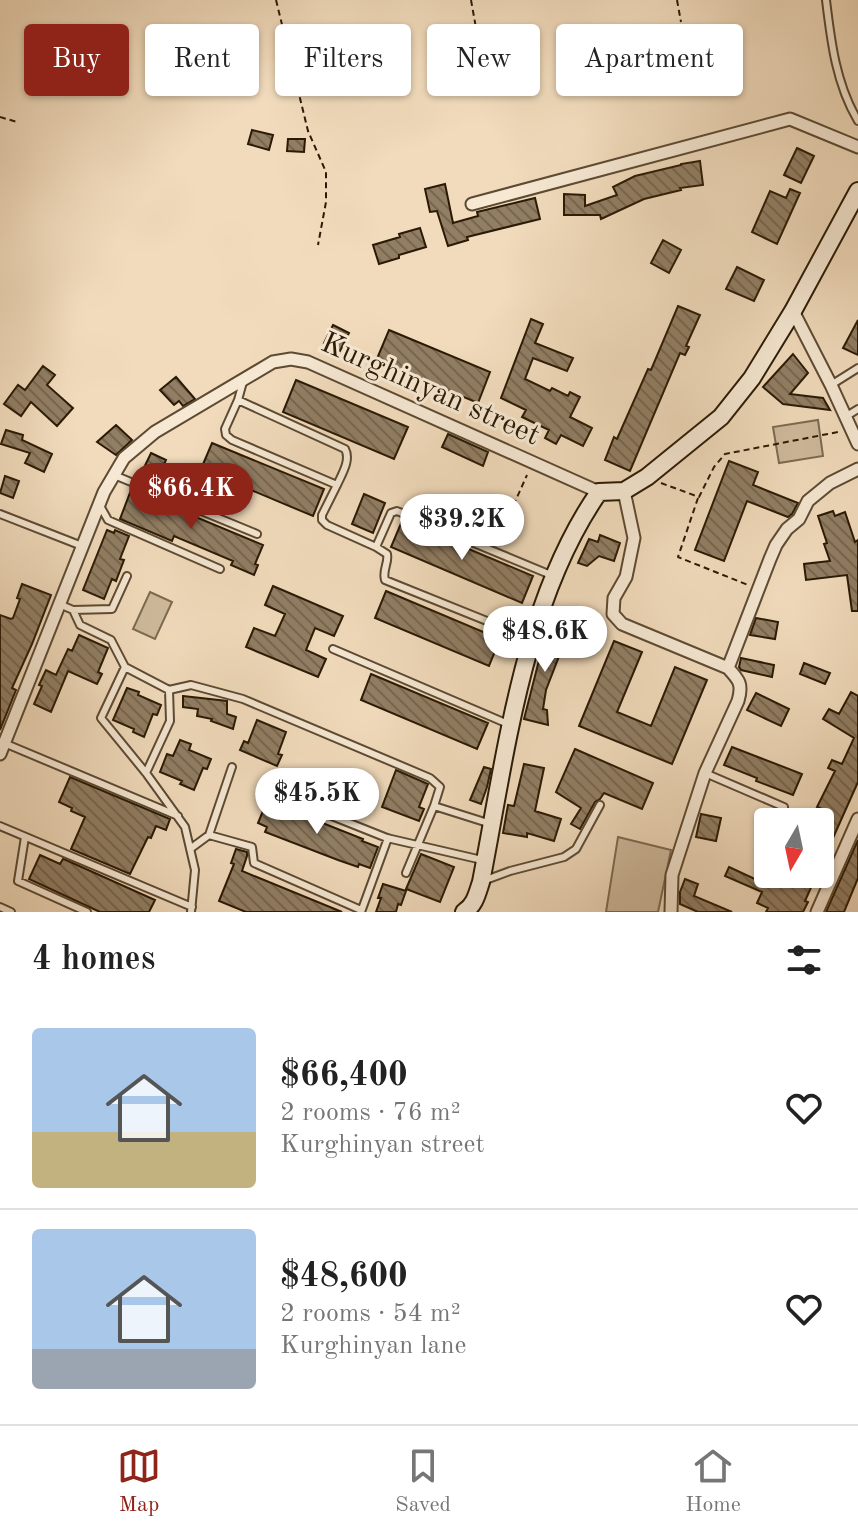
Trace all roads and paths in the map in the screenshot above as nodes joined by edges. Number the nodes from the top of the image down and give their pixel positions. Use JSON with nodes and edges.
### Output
{"nodes":[{"id":1,"x":276,"y":0,"type":"edge"},
{"id":2,"x":471,"y":0,"type":"edge"},
{"id":3,"x":677,"y":0,"type":"edge"},
{"id":4,"x":826,"y":0,"type":"edge"},
{"id":5,"x":681,"y":22,"type":"dead end"},
{"id":6,"x":475,"y":24,"type":"edge"},
{"id":7,"x":0,"y":117,"type":"edge"},
{"id":8,"x":858,"y":121,"type":"edge"},
{"id":9,"x":17,"y":122,"type":"dead end"},
{"id":10,"x":858,"y":147,"type":"edge"},
{"id":11,"x":857,"y":194,"type":"edge"},
{"id":12,"x":472,"y":204,"type":"dead end"},
{"id":13,"x":318,"y":245,"type":"dead end"},
{"id":14,"x":793,"y":311,"type":"junction"},
{"id":15,"x":858,"y":368,"type":"edge"},
{"id":16,"x":243,"y":379,"type":"junction"},
{"id":17,"x":831,"y":385,"type":"junction"},
{"id":18,"x":238,"y":400,"type":"junction"},
{"id":19,"x":858,"y":409,"type":"edge"},
{"id":20,"x":845,"y":417,"type":"junction"},
{"id":21,"x":851,"y":429,"type":"junction"},
{"id":22,"x":858,"y":444,"type":"edge"},
{"id":23,"x":532,"y":463,"type":"junction"},
{"id":24,"x":858,"y":469,"type":"edge"},
{"id":25,"x":114,"y":475,"type":"junction"},
{"id":26,"x":647,"y":477,"type":"junction"},
{"id":27,"x":337,"y":485,"type":"junction"},
{"id":28,"x":624,"y":491,"type":"junction"},
{"id":29,"x":599,"y":492,"type":"junction"},
{"id":30,"x":699,"y":497,"type":"junction"},
{"id":31,"x":99,"y":504,"type":"junction"},
{"id":32,"x":0,"y":514,"type":"edge"},
{"id":33,"x":257,"y":534,"type":"dead end"},
{"id":34,"x":82,"y":546,"type":"junction"},
{"id":35,"x":376,"y":547,"type":"junction"},
{"id":36,"x":493,"y":551,"type":"junction"},
{"id":37,"x":220,"y":569,"type":"dead end"},
{"id":38,"x":127,"y":576,"type":"dead end"},
{"id":39,"x":554,"y":577,"type":"junction"},
{"id":40,"x":758,"y":588,"type":"junction"},
{"id":41,"x":59,"y":604,"type":"junction"},
{"id":42,"x":73,"y":610,"type":"junction"},
{"id":43,"x":532,"y":639,"type":"junction"},
{"id":44,"x":333,"y":649,"type":"dead end"},
{"id":45,"x":125,"y":667,"type":"junction"},
{"id":46,"x":728,"y":668,"type":"junction"},
{"id":47,"x":169,"y":690,"type":"junction"},
{"id":48,"x":512,"y":725,"type":"junction"},
{"id":49,"x":2,"y":748,"type":"edge"},
{"id":50,"x":232,"y":767,"type":"dead end"},
{"id":51,"x":146,"y":773,"type":"junction"},
{"id":52,"x":705,"y":773,"type":"junction"},
{"id":53,"x":279,"y":795,"type":"dead end"},
{"id":54,"x":600,"y":805,"type":"dead end"},
{"id":55,"x":434,"y":806,"type":"junction"},
{"id":56,"x":784,"y":807,"type":"dead end"},
{"id":57,"x":178,"y":816,"type":"junction"},
{"id":58,"x":858,"y":819,"type":"edge"},
{"id":59,"x":492,"y":825,"type":"junction"},
{"id":60,"x":0,"y":826,"type":"edge"},
{"id":61,"x":209,"y":835,"type":"junction"},
{"id":62,"x":25,"y":837,"type":"junction"},
{"id":63,"x":388,"y":838,"type":"junction"},
{"id":64,"x":419,"y":846,"type":"junction"},
{"id":65,"x":190,"y":849,"type":"junction"},
{"id":66,"x":485,"y":860,"type":"junction"},
{"id":67,"x":406,"y":873,"type":"dead end"},
{"id":68,"x":481,"y":882,"type":"junction"},
{"id":69,"x":0,"y":907,"type":"edge"},
{"id":70,"x":191,"y":910,"type":"edge"},
{"id":71,"x":361,"y":911,"type":"edge"},
{"id":72,"x":11,"y":912,"type":"edge"},
{"id":73,"x":87,"y":912,"type":"edge"},
{"id":74,"x":464,"y":912,"type":"edge"},
{"id":75,"x":671,"y":912,"type":"edge"},
{"id":76,"x":817,"y":912,"type":"edge"}],
"edges":[{"from":1,"to":13,"type":"path"},
{"from":2,"to":6,"type":"path"},
{"from":3,"to":5,"type":"path"},
{"from":4,"to":8,"type":"lane"},
{"from":7,"to":9,"type":"path"},
{"from":10,"to":12,"type":"street"},
{"from":11,"to":14,"type":"street","name":"Kurghinyan street"},
{"from":14,"to":17,"type":"street"},
{"from":14,"to":26,"type":"street","name":"Kurghinyan street"},
{"from":15,"to":17,"type":"lane"},
{"from":16,"to":18,"type":"lane"},
{"from":16,"to":23,"type":"street","name":"Kurghinyan street"},
{"from":16,"to":25,"type":"street","name":"Kurghinyan street"},
{"from":17,"to":20,"type":"street"},
{"from":18,"to":27,"type":"lane"},
{"from":18,"to":27,"type":"lane"},
{"from":19,"to":20,"type":"lane"},
{"from":20,"to":21,"type":"street"},
{"from":21,"to":22,"type":"street"},
{"from":21,"to":30,"type":"path"},
{"from":23,"to":29,"type":"street","name":"Kurghinyan street"},
{"from":23,"to":36,"type":"path"},
{"from":24,"to":40,"type":"street"},
{"from":25,"to":31,"type":"street","name":"Kurghinyan street"},
{"from":25,"to":33,"type":"lane"},
{"from":26,"to":28,"type":"street","name":"Kurghinyan street"},
{"from":26,"to":30,"type":"path"},
{"from":27,"to":35,"type":"lane"},
{"from":28,"to":29,"type":"street","name":"Kurghinyan street"},
{"from":28,"to":46,"type":"street"},
{"from":29,"to":39,"type":"street"},
{"from":30,"to":40,"type":"path"},
{"from":31,"to":34,"type":"street","name":"Kurghinyan street"},
{"from":31,"to":37,"type":"lane"},
{"from":32,"to":34,"type":"lane"},
{"from":34,"to":41,"type":"street","name":"Kurghinyan street"},
{"from":35,"to":36,"type":"lane"},
{"from":35,"to":43,"type":"lane"},
{"from":36,"to":39,"type":"lane"},
{"from":38,"to":42,"type":"lane"},
{"from":39,"to":43,"type":"street"},
{"from":40,"to":46,"type":"street"},
{"from":41,"to":42,"type":"lane"},
{"from":41,"to":49,"type":"street","name":"Kurghinyan street"},
{"from":42,"to":45,"type":"lane"},
{"from":43,"to":48,"type":"street"},
{"from":44,"to":48,"type":"lane"},
{"from":45,"to":47,"type":"lane"},
{"from":45,"to":51,"type":"lane"},
{"from":46,"to":52,"type":"street"},
{"from":47,"to":51,"type":"lane"},
{"from":47,"to":55,"type":"lane"},
{"from":48,"to":59,"type":"street"},
{"from":49,"to":57,"type":"lane"},
{"from":50,"to":61,"type":"lane"},
{"from":51,"to":57,"type":"lane"},
{"from":52,"to":56,"type":"lane"},
{"from":52,"to":75,"type":"street"},
{"from":53,"to":63,"type":"lane"},
{"from":54,"to":68,"type":"lane"},
{"from":55,"to":59,"type":"lane"},
{"from":55,"to":64,"type":"lane"},
{"from":57,"to":65,"type":"lane"},
{"from":58,"to":76,"type":"street"},
{"from":59,"to":66,"type":"street"},
{"from":60,"to":62,"type":"lane"},
{"from":61,"to":65,"type":"lane"},
{"from":61,"to":71,"type":"lane"},
{"from":62,"to":70,"type":"lane"},
{"from":62,"to":73,"type":"lane"},
{"from":63,"to":64,"type":"lane"},
{"from":63,"to":71,"type":"lane"},
{"from":64,"to":66,"type":"lane"},
{"from":64,"to":67,"type":"lane"},
{"from":65,"to":70,"type":"lane"},
{"from":66,"to":68,"type":"street"},
{"from":68,"to":74,"type":"street"},
{"from":69,"to":72,"type":"lane"}]}
